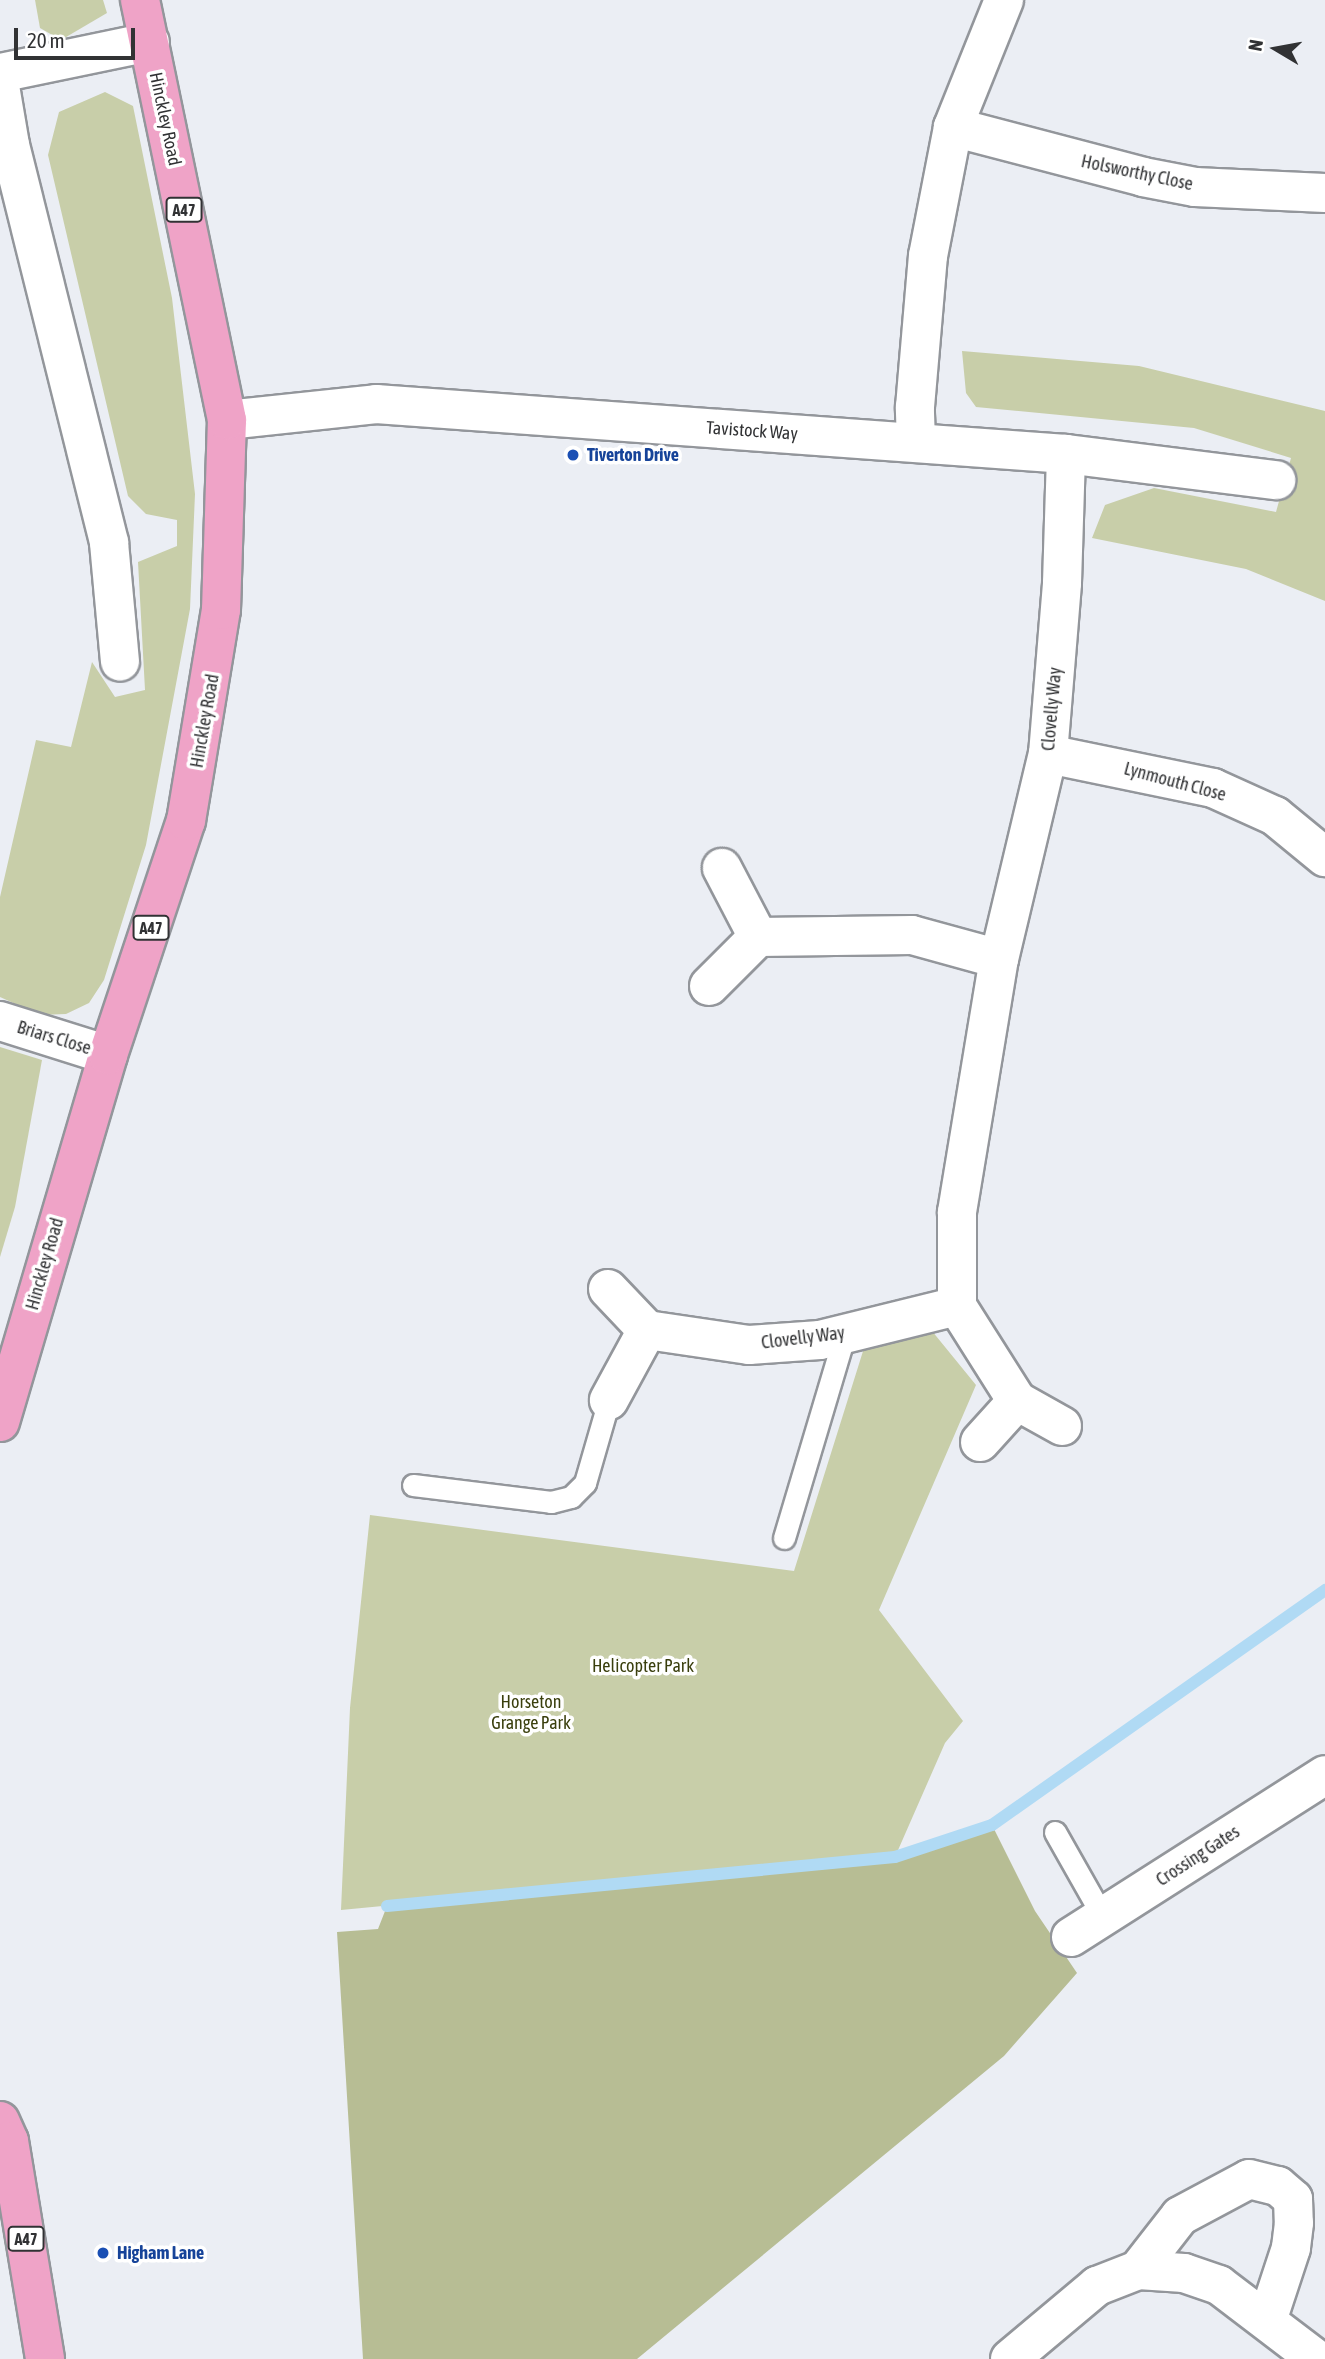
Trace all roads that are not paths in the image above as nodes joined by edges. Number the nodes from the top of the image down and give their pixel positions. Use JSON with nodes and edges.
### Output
{"nodes":[{"id":1,"x":140,"y":0,"type":"edge"},
{"id":2,"x":1004,"y":0,"type":"edge"},
{"id":3,"x":150,"y":42,"type":"junction"},
{"id":4,"x":0,"y":73,"type":"edge"},
{"id":5,"x":0,"y":86,"type":"edge"},
{"id":6,"x":953,"y":127,"type":"junction"},
{"id":7,"x":1325,"y":193,"type":"edge"},
{"id":8,"x":227,"y":420,"type":"junction"},
{"id":9,"x":916,"y":442,"type":"junction"},
{"id":10,"x":1066,"y":454,"type":"junction"},
{"id":11,"x":1276,"y":480,"type":"dead end"},
{"id":12,"x":120,"y":661,"type":"dead end"},
{"id":13,"x":1048,"y":754,"type":"junction"},
{"id":14,"x":1325,"y":857,"type":"edge"},
{"id":15,"x":722,"y":868,"type":"dead end"},
{"id":16,"x":758,"y":937,"type":"junction"},
{"id":17,"x":999,"y":958,"type":"junction"},
{"id":18,"x":709,"y":986,"type":"dead end"},
{"id":19,"x":0,"y":1021,"type":"edge"},
{"id":20,"x":108,"y":1055,"type":"junction"},
{"id":21,"x":608,"y":1289,"type":"dead end"},
{"id":22,"x":957,"y":1306,"type":"junction"},
{"id":23,"x":647,"y":1330,"type":"junction"},
{"id":24,"x":845,"y":1334,"type":"junction"},
{"id":25,"x":609,"y":1400,"type":"joint"},
{"id":26,"x":1017,"y":1401,"type":"junction"},
{"id":27,"x":0,"y":1422,"type":"edge"},
{"id":28,"x":1062,"y":1426,"type":"dead end"},
{"id":29,"x":980,"y":1442,"type":"dead end"},
{"id":30,"x":413,"y":1485,"type":"dead end"},
{"id":31,"x":784,"y":1538,"type":"dead end"},
{"id":32,"x":1325,"y":1774,"type":"edge"},
{"id":33,"x":1055,"y":1832,"type":"dead end"},
{"id":34,"x":1103,"y":1917,"type":"junction"},
{"id":35,"x":1071,"y":1937,"type":"dead end"},
{"id":36,"x":0,"y":2121,"type":"edge"},
{"id":37,"x":1138,"y":2270,"type":"junction"},
{"id":38,"x":1268,"y":2318,"type":"junction"},
{"id":39,"x":45,"y":2359,"type":"edge"},
{"id":40,"x":1010,"y":2359,"type":"edge"},
{"id":41,"x":1316,"y":2359,"type":"edge"}],
"edges":[{"from":1,"to":3,"type":"main road","name":"Hinckley Road","number":"A47"},
{"from":2,"to":6,"type":"street"},
{"from":3,"to":4,"type":"street"},
{"from":3,"to":8,"type":"main road","name":"Hinckley Road","number":"A47"},
{"from":5,"to":12,"type":"street"},
{"from":6,"to":7,"type":"street","name":"Holsworthy Close"},
{"from":6,"to":9,"type":"street"},
{"from":8,"to":9,"type":"street","name":"Tavistock Way"},
{"from":8,"to":20,"type":"main road","name":"Hinckley Road","number":"A47"},
{"from":9,"to":10,"type":"street","name":"Tavistock Way"},
{"from":10,"to":11,"type":"street","name":"Tavistock Way"},
{"from":10,"to":13,"type":"street","name":"Clovelly Way"},
{"from":13,"to":14,"type":"street","name":"Lynmouth Close"},
{"from":13,"to":17,"type":"street","name":"Clovelly Way"},
{"from":15,"to":16,"type":"street"},
{"from":16,"to":17,"type":"street"},
{"from":16,"to":18,"type":"street"},
{"from":17,"to":22,"type":"street","name":"Clovelly Way"},
{"from":19,"to":20,"type":"street","name":"Briars Close"},
{"from":20,"to":27,"type":"main road","name":"Hinckley Road","number":"A47"},
{"from":21,"to":23,"type":"street"},
{"from":22,"to":24,"type":"street","name":"Clovelly Way"},
{"from":22,"to":26,"type":"street"},
{"from":23,"to":24,"type":"street","name":"Clovelly Way"},
{"from":23,"to":25,"type":"street"},
{"from":24,"to":31,"type":"lane"},
{"from":25,"to":30,"type":"lane"},
{"from":26,"to":28,"type":"street"},
{"from":26,"to":29,"type":"street"},
{"from":32,"to":34,"type":"street","name":"Crossing Gates"},
{"from":33,"to":34,"type":"lane"},
{"from":34,"to":35,"type":"street","name":"Crossing Gates"},
{"from":36,"to":39,"type":"main road","number":"A47"},
{"from":37,"to":38,"type":"street"},
{"from":37,"to":38,"type":"street"},
{"from":37,"to":40,"type":"street"},
{"from":38,"to":41,"type":"street"}]}
